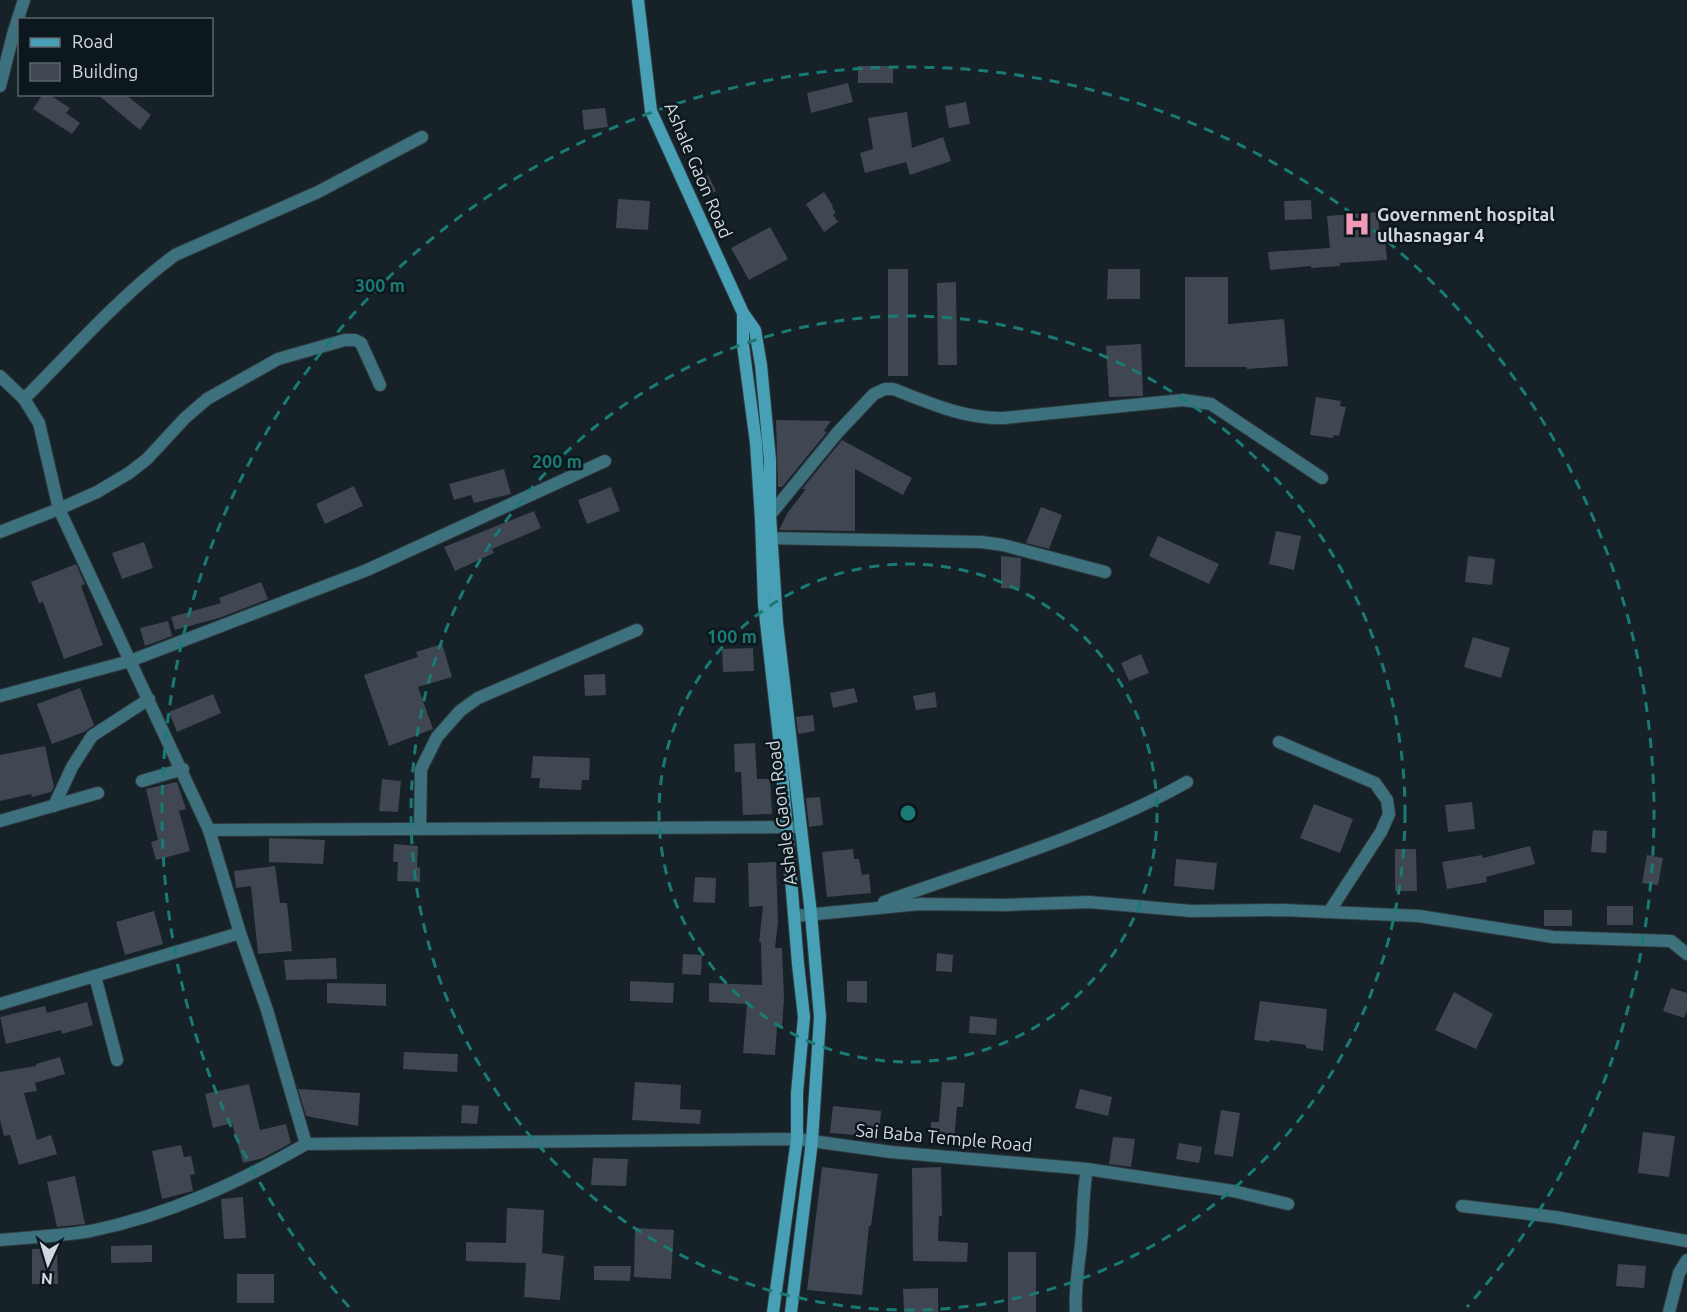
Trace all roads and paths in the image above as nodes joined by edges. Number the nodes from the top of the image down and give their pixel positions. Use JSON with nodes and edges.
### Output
{"nodes":[{"id":1,"x":24,"y":0,"type":"edge"},
{"id":2,"x":638,"y":0,"type":"edge"},
{"id":3,"x":18,"y":18,"type":"edge"},
{"id":4,"x":18,"y":19,"type":"edge"},
{"id":5,"x":0,"y":86,"type":"edge"},
{"id":6,"x":422,"y":137,"type":"dead end"},
{"id":7,"x":0,"y":376,"type":"edge"},
{"id":8,"x":380,"y":385,"type":"dead end"},
{"id":9,"x":24,"y":399,"type":"junction"},
{"id":10,"x":605,"y":461,"type":"dead end"},
{"id":11,"x":1322,"y":478,"type":"dead end"},
{"id":12,"x":59,"y":509,"type":"junction"},
{"id":13,"x":766,"y":517,"type":"junction"},
{"id":14,"x":0,"y":532,"type":"edge"},
{"id":15,"x":766,"y":538,"type":"junction"},
{"id":16,"x":1105,"y":572,"type":"dead end"},
{"id":17,"x":637,"y":630,"type":"dead end"},
{"id":18,"x":130,"y":661,"type":"junction"},
{"id":19,"x":0,"y":696,"type":"edge"},
{"id":20,"x":149,"y":699,"type":"junction"},
{"id":21,"x":1279,"y":742,"type":"dead end"},
{"id":22,"x":183,"y":769,"type":"junction"},
{"id":23,"x":142,"y":781,"type":"dead end"},
{"id":24,"x":1186,"y":782,"type":"dead end"},
{"id":25,"x":98,"y":793,"type":"dead end"},
{"id":26,"x":54,"y":806,"type":"junction"},
{"id":27,"x":0,"y":821,"type":"edge"},
{"id":28,"x":787,"y":827,"type":"junction"},
{"id":29,"x":801,"y":827,"type":"junction"},
{"id":30,"x":420,"y":829,"type":"junction"},
{"id":31,"x":209,"y":830,"type":"junction"},
{"id":32,"x":865,"y":909,"type":"junction"},
{"id":33,"x":1329,"y":912,"type":"junction"},
{"id":34,"x":811,"y":914,"type":"junction"},
{"id":35,"x":795,"y":916,"type":"junction"},
{"id":36,"x":240,"y":933,"type":"junction"},
{"id":37,"x":1687,"y":954,"type":"edge"},
{"id":38,"x":95,"y":976,"type":"junction"},
{"id":39,"x":0,"y":1004,"type":"edge"},
{"id":40,"x":804,"y":1017,"type":"junction"},
{"id":41,"x":820,"y":1017,"type":"junction"},
{"id":42,"x":117,"y":1060,"type":"dead end"},
{"id":43,"x":797,"y":1139,"type":"junction"},
{"id":44,"x":813,"y":1141,"type":"junction"},
{"id":45,"x":306,"y":1144,"type":"junction"},
{"id":46,"x":1087,"y":1169,"type":"junction"},
{"id":47,"x":1288,"y":1204,"type":"dead end"},
{"id":48,"x":1462,"y":1206,"type":"dead end"},
{"id":49,"x":0,"y":1240,"type":"edge"},
{"id":50,"x":1687,"y":1241,"type":"edge"},
{"id":51,"x":1687,"y":1260,"type":"edge"},
{"id":52,"x":773,"y":1312,"type":"edge"},
{"id":53,"x":790,"y":1312,"type":"edge"},
{"id":54,"x":1076,"y":1312,"type":"edge"},
{"id":55,"x":1669,"y":1312,"type":"edge"}],
"edges":[{"from":1,"to":3,"type":"street"},
{"from":2,"to":13,"type":"street","name":"Ashale Gaon Road"},
{"from":4,"to":5,"type":"street"},
{"from":6,"to":9,"type":"street"},
{"from":7,"to":9,"type":"street"},
{"from":8,"to":12,"type":"street"},
{"from":9,"to":12,"type":"street"},
{"from":10,"to":18,"type":"street"},
{"from":11,"to":13,"type":"street"},
{"from":12,"to":14,"type":"street"},
{"from":12,"to":18,"type":"street"},
{"from":13,"to":15,"type":"street","name":"Ashale Gaon Road"},
{"from":15,"to":16,"type":"street"},
{"from":15,"to":28,"type":"street","name":"Ashale Gaon Road"},
{"from":15,"to":29,"type":"street","name":"Ashale Gaon Road"},
{"from":17,"to":30,"type":"street"},
{"from":18,"to":19,"type":"street"},
{"from":18,"to":20,"type":"street"},
{"from":20,"to":22,"type":"street"},
{"from":20,"to":26,"type":"street"},
{"from":21,"to":33,"type":"street"},
{"from":22,"to":23,"type":"street"},
{"from":22,"to":31,"type":"street"},
{"from":24,"to":32,"type":"street"},
{"from":25,"to":26,"type":"street"},
{"from":26,"to":27,"type":"street"},
{"from":28,"to":29,"type":"street"},
{"from":28,"to":30,"type":"street"},
{"from":28,"to":35,"type":"street","name":"Ashale Gaon Road"},
{"from":29,"to":34,"type":"street","name":"Ashale Gaon Road"},
{"from":30,"to":31,"type":"street"},
{"from":31,"to":36,"type":"street"},
{"from":32,"to":33,"type":"street"},
{"from":32,"to":34,"type":"street"},
{"from":33,"to":37,"type":"street"},
{"from":34,"to":35,"type":"street"},
{"from":34,"to":41,"type":"street","name":"Ashale Gaon Road"},
{"from":35,"to":40,"type":"street","name":"Ashale Gaon Road"},
{"from":36,"to":38,"type":"street"},
{"from":36,"to":45,"type":"street"},
{"from":38,"to":39,"type":"street"},
{"from":38,"to":42,"type":"street"},
{"from":40,"to":41,"type":"street"},
{"from":40,"to":43,"type":"street","name":"Ashale Gaon Road"},
{"from":41,"to":44,"type":"street","name":"Ashale Gaon Road"},
{"from":43,"to":44,"type":"street","name":"Sai Baba Temple Road"},
{"from":43,"to":45,"type":"street","name":"Sai Baba Temple Road"},
{"from":43,"to":52,"type":"street","name":"Ashale Gaon Road"},
{"from":44,"to":46,"type":"street","name":"Sai Baba Temple Road"},
{"from":44,"to":53,"type":"street","name":"Ashale Gaon Road"},
{"from":45,"to":49,"type":"street"},
{"from":46,"to":47,"type":"street","name":"Sai Baba Temple Road"},
{"from":46,"to":54,"type":"street"},
{"from":48,"to":50,"type":"street"},
{"from":51,"to":55,"type":"street"}]}
